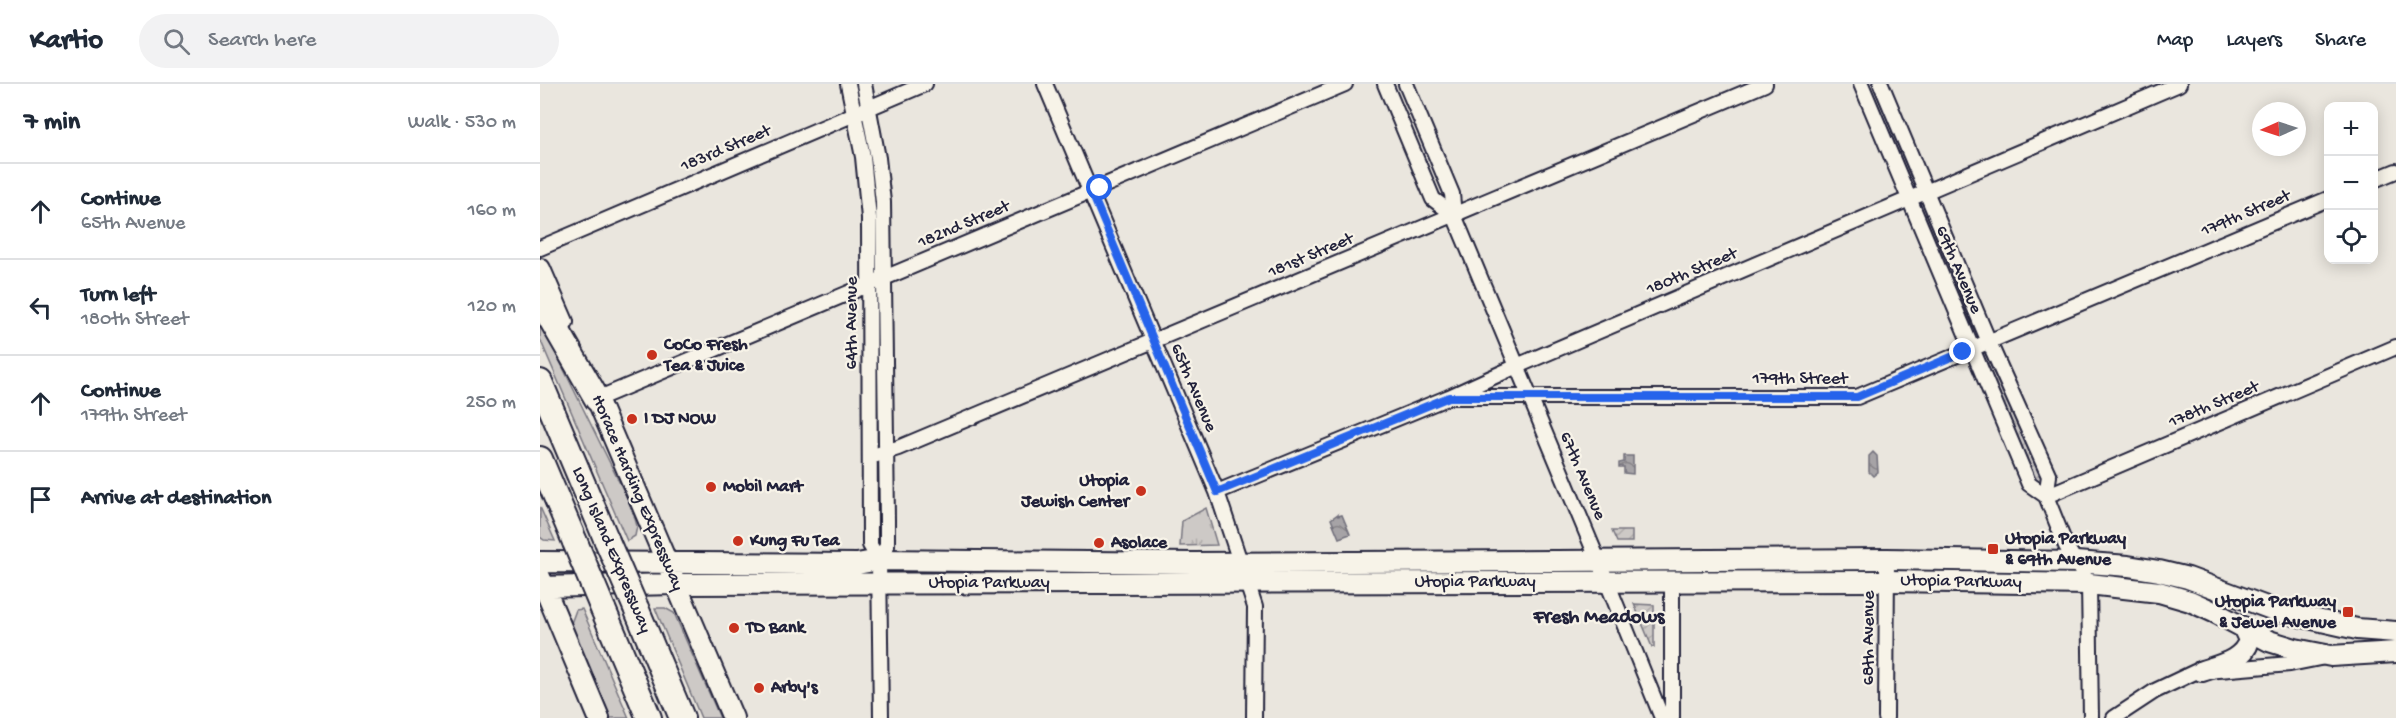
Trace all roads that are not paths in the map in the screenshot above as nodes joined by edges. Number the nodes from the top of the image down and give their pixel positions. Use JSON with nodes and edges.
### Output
{"nodes":[{"id":1,"x":848,"y":84,"type":"edge"},
{"id":2,"x":864,"y":84,"type":"edge"},
{"id":3,"x":926,"y":84,"type":"edge"},
{"id":4,"x":1046,"y":84,"type":"edge"},
{"id":5,"x":1344,"y":84,"type":"edge"},
{"id":6,"x":1385,"y":84,"type":"edge"},
{"id":7,"x":1406,"y":84,"type":"edge"},
{"id":8,"x":1765,"y":84,"type":"edge"},
{"id":9,"x":1861,"y":84,"type":"edge"},
{"id":10,"x":1881,"y":84,"type":"edge"},
{"id":11,"x":2179,"y":84,"type":"edge"},
{"id":12,"x":870,"y":107,"type":"junction"},
{"id":13,"x":856,"y":113,"type":"junction"},
{"id":14,"x":1895,"y":117,"type":"junction"},
{"id":15,"x":1877,"y":125,"type":"junction"},
{"id":16,"x":2396,"y":171,"type":"edge"},
{"id":17,"x":2378,"y":178,"type":"edge"},
{"id":18,"x":1091,"y":191,"type":"junction"},
{"id":19,"x":1927,"y":192,"type":"junction"},
{"id":20,"x":1909,"y":200,"type":"junction"},
{"id":21,"x":2324,"y":201,"type":"edge"},
{"id":22,"x":1454,"y":215,"type":"junction"},
{"id":23,"x":540,"y":248,"type":"edge"},
{"id":24,"x":1958,"y":265,"type":"junction"},
{"id":25,"x":540,"y":269,"type":"edge"},
{"id":26,"x":1939,"y":273,"type":"junction"},
{"id":27,"x":885,"y":276,"type":"junction"},
{"id":28,"x":870,"y":283,"type":"junction"},
{"id":29,"x":540,"y":300,"type":"edge"},
{"id":30,"x":1154,"y":342,"type":"junction"},
{"id":31,"x":1989,"y":342,"type":"junction"},
{"id":32,"x":2396,"y":347,"type":"edge"},
{"id":33,"x":1971,"y":349,"type":"junction"},
{"id":34,"x":1517,"y":366,"type":"junction"},
{"id":35,"x":540,"y":382,"type":"edge"},
{"id":36,"x":1449,"y":397,"type":"junction"},
{"id":37,"x":1531,"y":398,"type":"junction"},
{"id":38,"x":597,"y":399,"type":"junction"},
{"id":39,"x":887,"y":452,"type":"junction"},
{"id":40,"x":870,"y":457,"type":"junction"},
{"id":41,"x":540,"y":459,"type":"edge"},
{"id":42,"x":1217,"y":492,"type":"junction"},
{"id":43,"x":2046,"y":496,"type":"junction"},
{"id":44,"x":1887,"y":559,"type":"junction"},
{"id":45,"x":879,"y":560,"type":"junction"},
{"id":46,"x":1599,"y":561,"type":"junction"},
{"id":47,"x":540,"y":562,"type":"edge"},
{"id":48,"x":1240,"y":562,"type":"junction"},
{"id":49,"x":2076,"y":562,"type":"junction"},
{"id":50,"x":667,"y":563,"type":"junction"},
{"id":51,"x":1887,"y":581,"type":"junction"},
{"id":52,"x":1247,"y":582,"type":"junction"},
{"id":53,"x":1607,"y":582,"type":"junction"},
{"id":54,"x":1672,"y":582,"type":"junction"},
{"id":55,"x":541,"y":584,"type":"edge"},
{"id":56,"x":676,"y":584,"type":"junction"},
{"id":57,"x":880,"y":584,"type":"junction"},
{"id":58,"x":2089,"y":584,"type":"junction"},
{"id":59,"x":2243,"y":627,"type":"junction"},
{"id":60,"x":2396,"y":632,"type":"edge"},
{"id":61,"x":2396,"y":652,"type":"edge"},
{"id":62,"x":2331,"y":656,"type":"junction"},
{"id":63,"x":2202,"y":671,"type":"junction"},
{"id":64,"x":599,"y":718,"type":"edge"},
{"id":65,"x":649,"y":718,"type":"edge"},
{"id":66,"x":682,"y":718,"type":"edge"},
{"id":67,"x":733,"y":718,"type":"edge"},
{"id":68,"x":881,"y":718,"type":"edge"},
{"id":69,"x":1254,"y":718,"type":"edge"},
{"id":70,"x":1662,"y":718,"type":"edge"},
{"id":71,"x":1672,"y":718,"type":"edge"},
{"id":72,"x":1886,"y":718,"type":"edge"},
{"id":73,"x":2091,"y":718,"type":"edge"},
{"id":74,"x":2114,"y":718,"type":"edge"}],
"edges":[{"from":1,"to":13,"type":"street","name":"64th Avenue"},
{"from":2,"to":12,"type":"street","name":"64th Avenue"},
{"from":3,"to":12,"type":"street","name":"183rd Street"},
{"from":4,"to":18,"type":"street","name":"65th Avenue"},
{"from":5,"to":18,"type":"street","name":"182nd Street"},
{"from":6,"to":22,"type":"street","name":"67th Avenue"},
{"from":7,"to":22,"type":"street","name":"67th Avenue"},
{"from":8,"to":22,"type":"street","name":"181st Street"},
{"from":9,"to":15,"type":"street","name":"69th Avenue"},
{"from":10,"to":14,"type":"street","name":"69th Avenue"},
{"from":11,"to":19,"type":"street","name":"180th Street"},
{"from":12,"to":13,"type":"street","name":"183rd Street"},
{"from":12,"to":27,"type":"street","name":"64th Avenue"},
{"from":13,"to":23,"type":"street","name":"183rd Street"},
{"from":13,"to":28,"type":"street","name":"64th Avenue"},
{"from":14,"to":15,"type":"street"},
{"from":14,"to":19,"type":"street","name":"69th Avenue"},
{"from":15,"to":20,"type":"street","name":"69th Avenue"},
{"from":16,"to":17,"type":"street"},
{"from":18,"to":27,"type":"street","name":"182nd Street"},
{"from":18,"to":30,"type":"street","name":"65th Avenue"},
{"from":19,"to":20,"type":"street","name":"180th Street"},
{"from":19,"to":24,"type":"street","name":"69th Avenue"},
{"from":20,"to":26,"type":"street","name":"69th Avenue"},
{"from":20,"to":34,"type":"street","name":"180th Street"},
{"from":21,"to":31,"type":"street","name":"179th Street"},
{"from":22,"to":30,"type":"street","name":"181st Street"},
{"from":22,"to":34,"type":"street","name":"67th Avenue"},
{"from":24,"to":26,"type":"street"},
{"from":24,"to":31,"type":"street","name":"69th Avenue"},
{"from":25,"to":38,"type":"main road","name":"Horace Harding Expressway"},
{"from":26,"to":33,"type":"street","name":"69th Avenue"},
{"from":27,"to":28,"type":"street","name":"182nd Street"},
{"from":27,"to":39,"type":"street","name":"64th Avenue"},
{"from":28,"to":38,"type":"street","name":"182nd Street"},
{"from":28,"to":40,"type":"street","name":"64th Avenue"},
{"from":29,"to":38,"type":"highway"},
{"from":30,"to":39,"type":"street","name":"181st Street"},
{"from":30,"to":42,"type":"street","name":"65th Avenue"},
{"from":31,"to":33,"type":"street","name":"179th Street"},
{"from":31,"to":43,"type":"street","name":"69th Avenue"},
{"from":32,"to":43,"type":"street","name":"178th Street"},
{"from":33,"to":37,"type":"street","name":"179th Street"},
{"from":33,"to":43,"type":"street","name":"69th Avenue"},
{"from":34,"to":36,"type":"street","name":"180th Street"},
{"from":34,"to":37,"type":"street","name":"67th Avenue"},
{"from":35,"to":66,"type":"highway","name":"Long Island Expressway","bridge":true},
{"from":36,"to":37,"type":"street","name":"179th Street"},
{"from":36,"to":42,"type":"street","name":"180th Street"},
{"from":37,"to":46,"type":"street","name":"67th Avenue"},
{"from":38,"to":50,"type":"main road","name":"Horace Harding Expressway"},
{"from":39,"to":40,"type":"street","name":"181st Street"},
{"from":39,"to":45,"type":"street","name":"64th Avenue"},
{"from":40,"to":45,"type":"street","name":"64th Avenue"},
{"from":41,"to":65,"type":"highway","name":"Long Island Expressway","bridge":true},
{"from":42,"to":48,"type":"street","name":"65th Avenue"},
{"from":43,"to":49,"type":"street","name":"69th Avenue"},
{"from":44,"to":46,"type":"main road","name":"Utopia Parkway"},
{"from":44,"to":49,"type":"main road","name":"Utopia Parkway"},
{"from":44,"to":51,"type":"street","name":"68th Avenue"},
{"from":45,"to":48,"type":"main road","name":"Utopia Parkway"},
{"from":45,"to":50,"type":"main road","name":"Utopia Parkway"},
{"from":45,"to":57,"type":"street","name":"64th Avenue"},
{"from":46,"to":48,"type":"main road","name":"Utopia Parkway"},
{"from":46,"to":53,"type":"street","name":"67th Avenue"},
{"from":47,"to":50,"type":"main road","name":"Utopia Parkway"},
{"from":48,"to":52,"type":"street","name":"65th Avenue"},
{"from":49,"to":58,"type":"street","name":"69th Avenue"},
{"from":49,"to":60,"type":"main road","name":"Utopia Parkway"},
{"from":50,"to":56,"type":"main road","name":"Horace Harding Expressway"},
{"from":51,"to":54,"type":"main road","name":"Utopia Parkway"},
{"from":51,"to":58,"type":"main road","name":"Utopia Parkway"},
{"from":51,"to":72,"type":"street","name":"68th Avenue"},
{"from":52,"to":53,"type":"main road","name":"Utopia Parkway"},
{"from":52,"to":57,"type":"main road","name":"Utopia Parkway"},
{"from":52,"to":69,"type":"street","name":"65th Avenue"},
{"from":53,"to":54,"type":"main road","name":"Utopia Parkway"},
{"from":53,"to":70,"type":"street","name":"67th Avenue"},
{"from":54,"to":71,"type":"street"},
{"from":55,"to":56,"type":"main road","name":"Utopia Parkway"},
{"from":55,"to":64,"type":"main road"},
{"from":56,"to":57,"type":"main road","name":"Utopia Parkway"},
{"from":56,"to":67,"type":"main road","name":"Horace Harding Expressway"},
{"from":57,"to":68,"type":"street","name":"64th Avenue"},
{"from":58,"to":59,"type":"main road","name":"Utopia Parkway"},
{"from":58,"to":73,"type":"street","name":"69th Avenue"},
{"from":59,"to":62,"type":"main road","name":"Utopia Parkway"},
{"from":59,"to":63,"type":"main road"},
{"from":61,"to":62,"type":"main road","name":"Utopia Parkway"},
{"from":62,"to":63,"type":"street"},
{"from":63,"to":74,"type":"street"}]}
